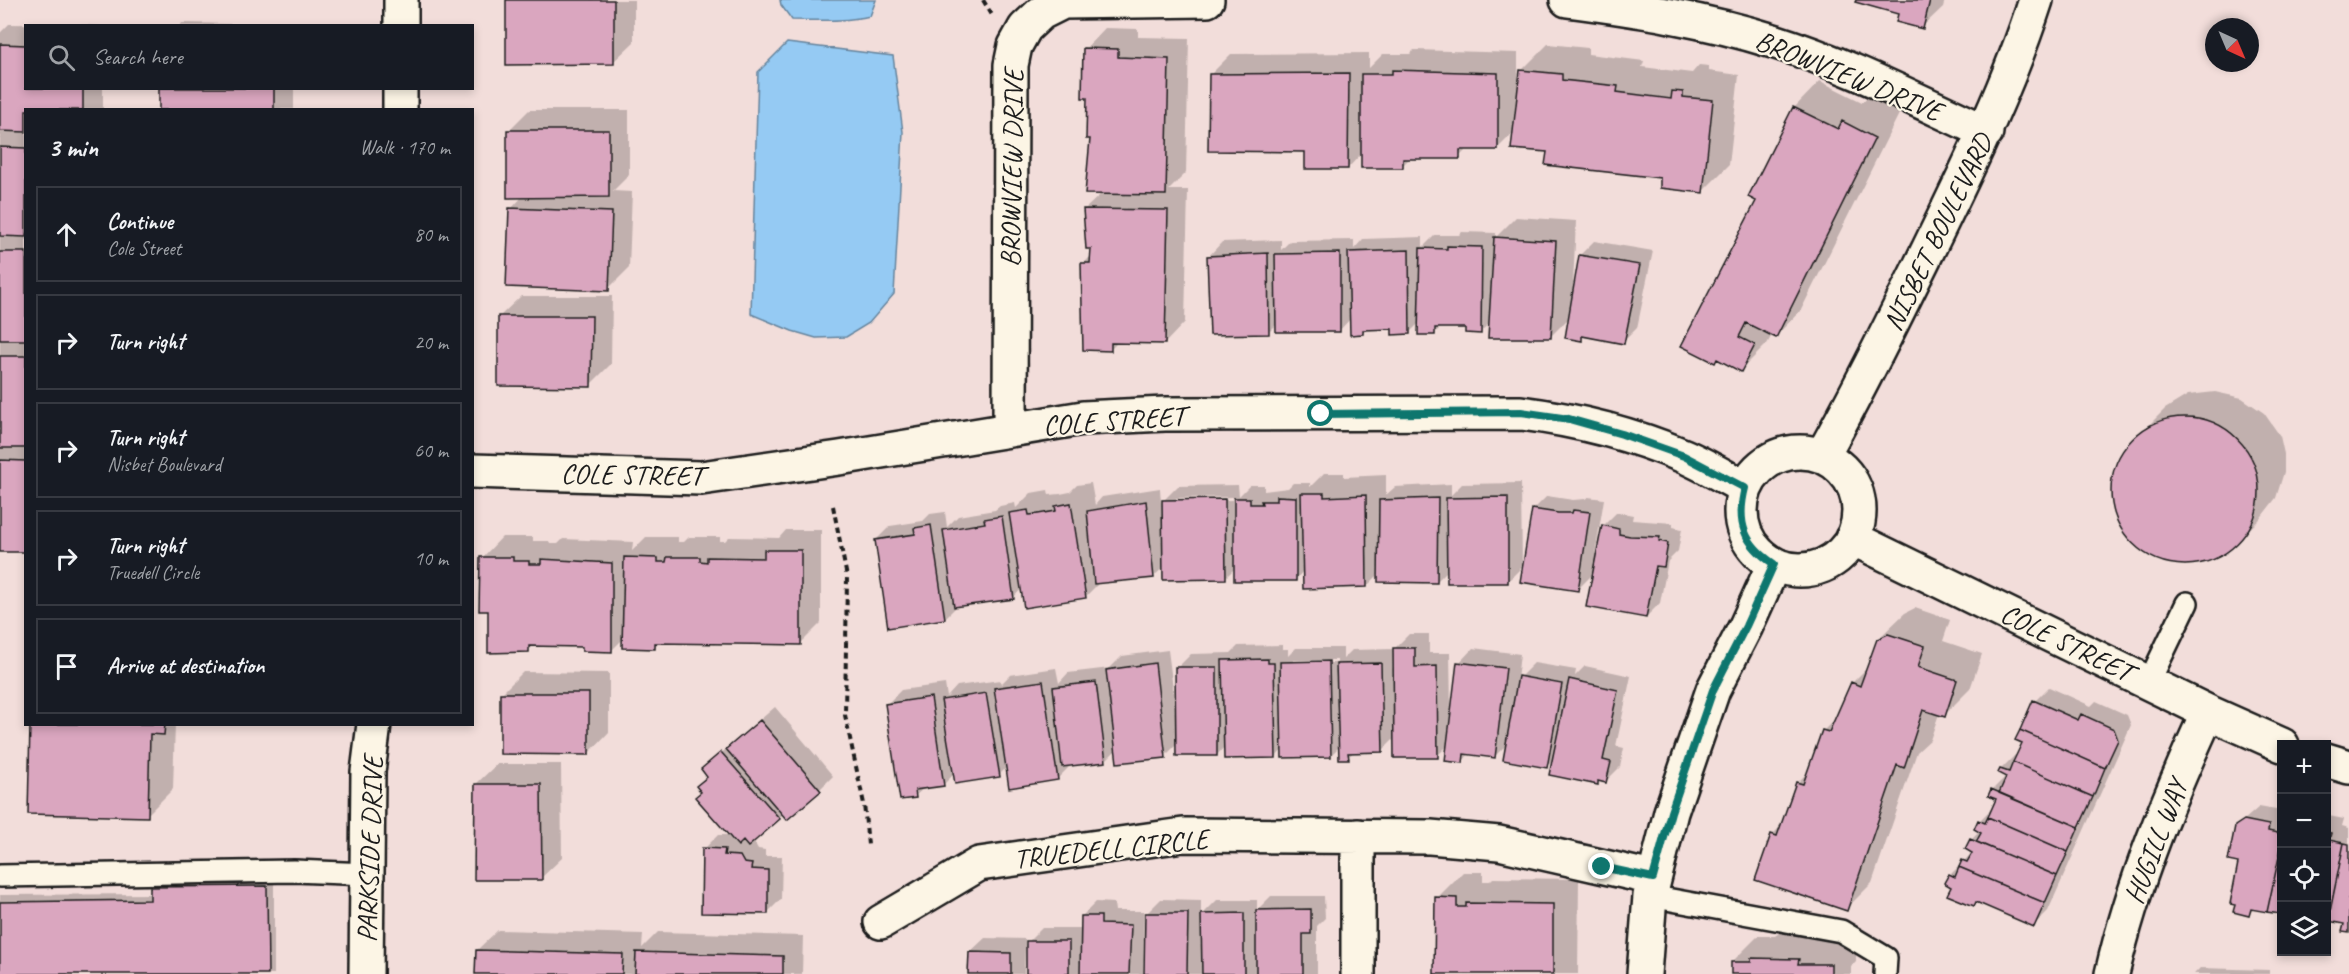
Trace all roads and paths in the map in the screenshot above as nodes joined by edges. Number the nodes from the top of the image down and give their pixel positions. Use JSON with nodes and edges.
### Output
{"nodes":[{"id":1,"x":401,"y":0,"type":"edge"},
{"id":2,"x":983,"y":0,"type":"edge"},
{"id":3,"x":1207,"y":0,"type":"edge"},
{"id":4,"x":1567,"y":0,"type":"edge"},
{"id":5,"x":2036,"y":0,"type":"edge"},
{"id":6,"x":992,"y":15,"type":"dead end"},
{"id":7,"x":401,"y":24,"type":"edge"},
{"id":8,"x":400,"y":90,"type":"edge"},
{"id":9,"x":400,"y":108,"type":"edge"},
{"id":10,"x":1986,"y":132,"type":"junction"},
{"id":11,"x":1010,"y":429,"type":"junction"},
{"id":12,"x":1822,"y":456,"type":"junction"},
{"id":13,"x":474,"y":471,"type":"edge"},
{"id":14,"x":1745,"y":488,"type":"junction"},
{"id":15,"x":833,"y":506,"type":"dead end"},
{"id":16,"x":1852,"y":538,"type":"junction"},
{"id":17,"x":1774,"y":564,"type":"junction"},
{"id":18,"x":2187,"y":603,"type":"dead end"},
{"id":19,"x":2148,"y":682,"type":"junction"},
{"id":20,"x":2208,"y":712,"type":"junction"},
{"id":21,"x":374,"y":726,"type":"edge"},
{"id":22,"x":2277,"y":743,"type":"edge"},
{"id":23,"x":2331,"y":762,"type":"edge"},
{"id":24,"x":2349,"y":767,"type":"edge"},
{"id":25,"x":1358,"y":836,"type":"junction"},
{"id":26,"x":868,"y":845,"type":"dead end"},
{"id":27,"x":368,"y":874,"type":"junction"},
{"id":28,"x":0,"y":876,"type":"edge"},
{"id":29,"x":1652,"y":887,"type":"junction"},
{"id":30,"x":881,"y":922,"type":"dead end"},
{"id":31,"x":366,"y":974,"type":"edge"},
{"id":32,"x":1358,"y":974,"type":"edge"},
{"id":33,"x":1644,"y":974,"type":"edge"},
{"id":34,"x":1885,"y":974,"type":"edge"},
{"id":35,"x":2112,"y":974,"type":"edge"}],
"edges":[{"from":1,"to":7,"type":"street"},
{"from":2,"to":6,"type":"path"},
{"from":3,"to":11,"type":"street","name":"BROWVIEW DRIVE"},
{"from":4,"to":10,"type":"street","name":"BROWVIEW DRIVE"},
{"from":5,"to":10,"type":"street","name":"NISBET BOULEVARD"},
{"from":8,"to":9,"type":"street"},
{"from":10,"to":12,"type":"street","name":"NISBET BOULEVARD"},
{"from":11,"to":13,"type":"street","name":"COLE STREET"},
{"from":11,"to":14,"type":"street","name":"COLE STREET"},
{"from":12,"to":14,"type":"street"},
{"from":12,"to":16,"type":"street"},
{"from":14,"to":17,"type":"street"},
{"from":15,"to":26,"type":"path"},
{"from":16,"to":17,"type":"street"},
{"from":16,"to":19,"type":"street","name":"COLE STREET"},
{"from":17,"to":29,"type":"street"},
{"from":18,"to":19,"type":"lane"},
{"from":19,"to":20,"type":"street","name":"COLE STREET"},
{"from":20,"to":22,"type":"street","name":"COLE STREET"},
{"from":20,"to":35,"type":"street","name":"HUGILL WAY"},
{"from":21,"to":27,"type":"street","name":"PARKSIDE DRIVE"},
{"from":23,"to":24,"type":"street"},
{"from":25,"to":29,"type":"street","name":"TRUEDELL CIRCLE"},
{"from":25,"to":30,"type":"street","name":"TRUEDELL CIRCLE"},
{"from":25,"to":32,"type":"street"},
{"from":27,"to":28,"type":"lane"},
{"from":27,"to":31,"type":"street","name":"PARKSIDE DRIVE"},
{"from":29,"to":33,"type":"street"},
{"from":29,"to":34,"type":"lane"}]}
